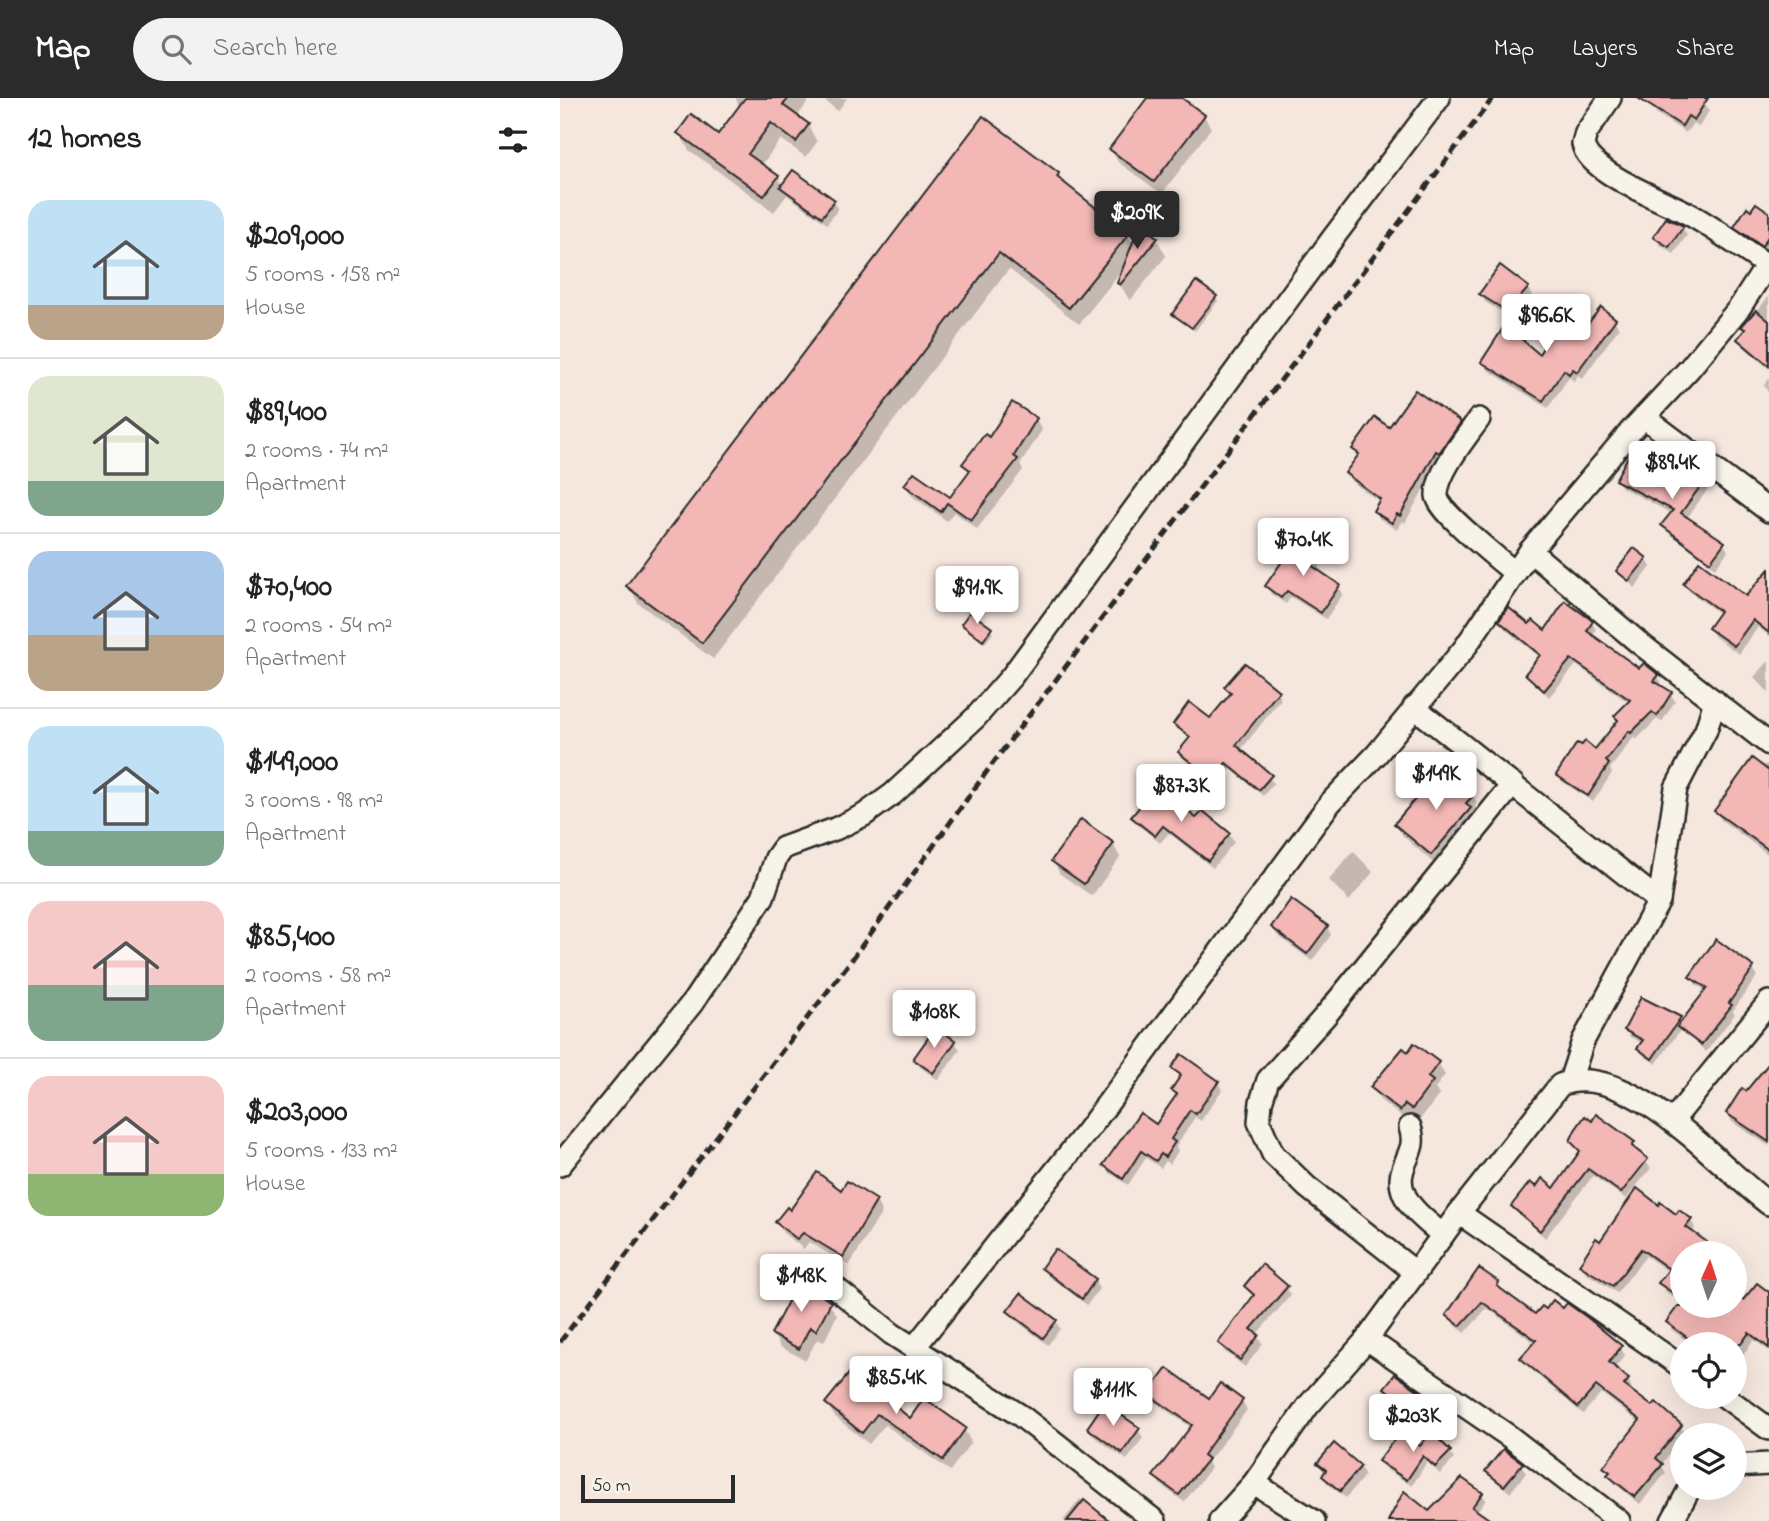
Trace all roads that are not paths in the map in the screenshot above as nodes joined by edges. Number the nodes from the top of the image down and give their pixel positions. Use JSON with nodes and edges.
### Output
{"nodes":[{"id":1,"x":1439,"y":98,"type":"edge"},
{"id":2,"x":1611,"y":98,"type":"edge"},
{"id":3,"x":1768,"y":264,"type":"edge"},
{"id":4,"x":1644,"y":417,"type":"junction"},
{"id":5,"x":1479,"y":419,"type":"dead end"},
{"id":6,"x":1769,"y":511,"type":"edge"},
{"id":7,"x":1530,"y":551,"type":"junction"},
{"id":8,"x":1515,"y":573,"type":"junction"},
{"id":9,"x":1715,"y":701,"type":"junction"},
{"id":10,"x":1414,"y":707,"type":"junction"},
{"id":11,"x":1769,"y":744,"type":"edge"},
{"id":12,"x":1513,"y":785,"type":"junction"},
{"id":13,"x":1659,"y":901,"type":"junction"},
{"id":14,"x":1769,"y":1002,"type":"edge"},
{"id":15,"x":1570,"y":1081,"type":"junction"},
{"id":16,"x":1673,"y":1120,"type":"junction"},
{"id":17,"x":1410,"y":1127,"type":"dead end"},
{"id":18,"x":560,"y":1165,"type":"edge"},
{"id":19,"x":1769,"y":1204,"type":"edge"},
{"id":20,"x":1459,"y":1213,"type":"junction"},
{"id":21,"x":1443,"y":1235,"type":"junction"},
{"id":22,"x":1415,"y":1272,"type":"junction"},
{"id":23,"x":833,"y":1286,"type":"dead end"},
{"id":24,"x":1367,"y":1339,"type":"junction"},
{"id":25,"x":914,"y":1348,"type":"junction"},
{"id":26,"x":1670,"y":1359,"type":"edge"},
{"id":27,"x":1742,"y":1409,"type":"edge"},
{"id":28,"x":1769,"y":1429,"type":"edge"},
{"id":29,"x":1769,"y":1464,"type":"edge"},
{"id":30,"x":1747,"y":1465,"type":"edge"},
{"id":31,"x":1254,"y":1483,"type":"junction"},
{"id":32,"x":1683,"y":1500,"type":"edge"},
{"id":33,"x":1155,"y":1521,"type":"edge"},
{"id":34,"x":1220,"y":1521,"type":"edge"},
{"id":35,"x":1314,"y":1521,"type":"edge"},
{"id":36,"x":1619,"y":1521,"type":"edge"},
{"id":37,"x":1672,"y":1521,"type":"edge"}],
"edges":[{"from":1,"to":18,"type":"street"},
{"from":2,"to":3,"type":"street"},
{"from":3,"to":4,"type":"street"},
{"from":4,"to":6,"type":"street"},
{"from":4,"to":7,"type":"street"},
{"from":5,"to":8,"type":"street"},
{"from":7,"to":8,"type":"street"},
{"from":7,"to":9,"type":"street"},
{"from":8,"to":10,"type":"street"},
{"from":9,"to":11,"type":"street"},
{"from":9,"to":13,"type":"street"},
{"from":10,"to":12,"type":"street"},
{"from":10,"to":25,"type":"street"},
{"from":12,"to":13,"type":"street"},
{"from":12,"to":22,"type":"street"},
{"from":13,"to":15,"type":"street"},
{"from":14,"to":16,"type":"street"},
{"from":15,"to":16,"type":"street"},
{"from":15,"to":20,"type":"street"},
{"from":16,"to":19,"type":"street"},
{"from":17,"to":21,"type":"street"},
{"from":20,"to":21,"type":"street"},
{"from":20,"to":26,"type":"street"},
{"from":21,"to":22,"type":"street"},
{"from":22,"to":24,"type":"street"},
{"from":23,"to":25,"type":"street"},
{"from":24,"to":31,"type":"street"},
{"from":24,"to":36,"type":"street"},
{"from":25,"to":33,"type":"street"},
{"from":27,"to":28,"type":"street"},
{"from":29,"to":30,"type":"street"},
{"from":31,"to":34,"type":"street"},
{"from":31,"to":35,"type":"street"},
{"from":32,"to":37,"type":"street"}]}
